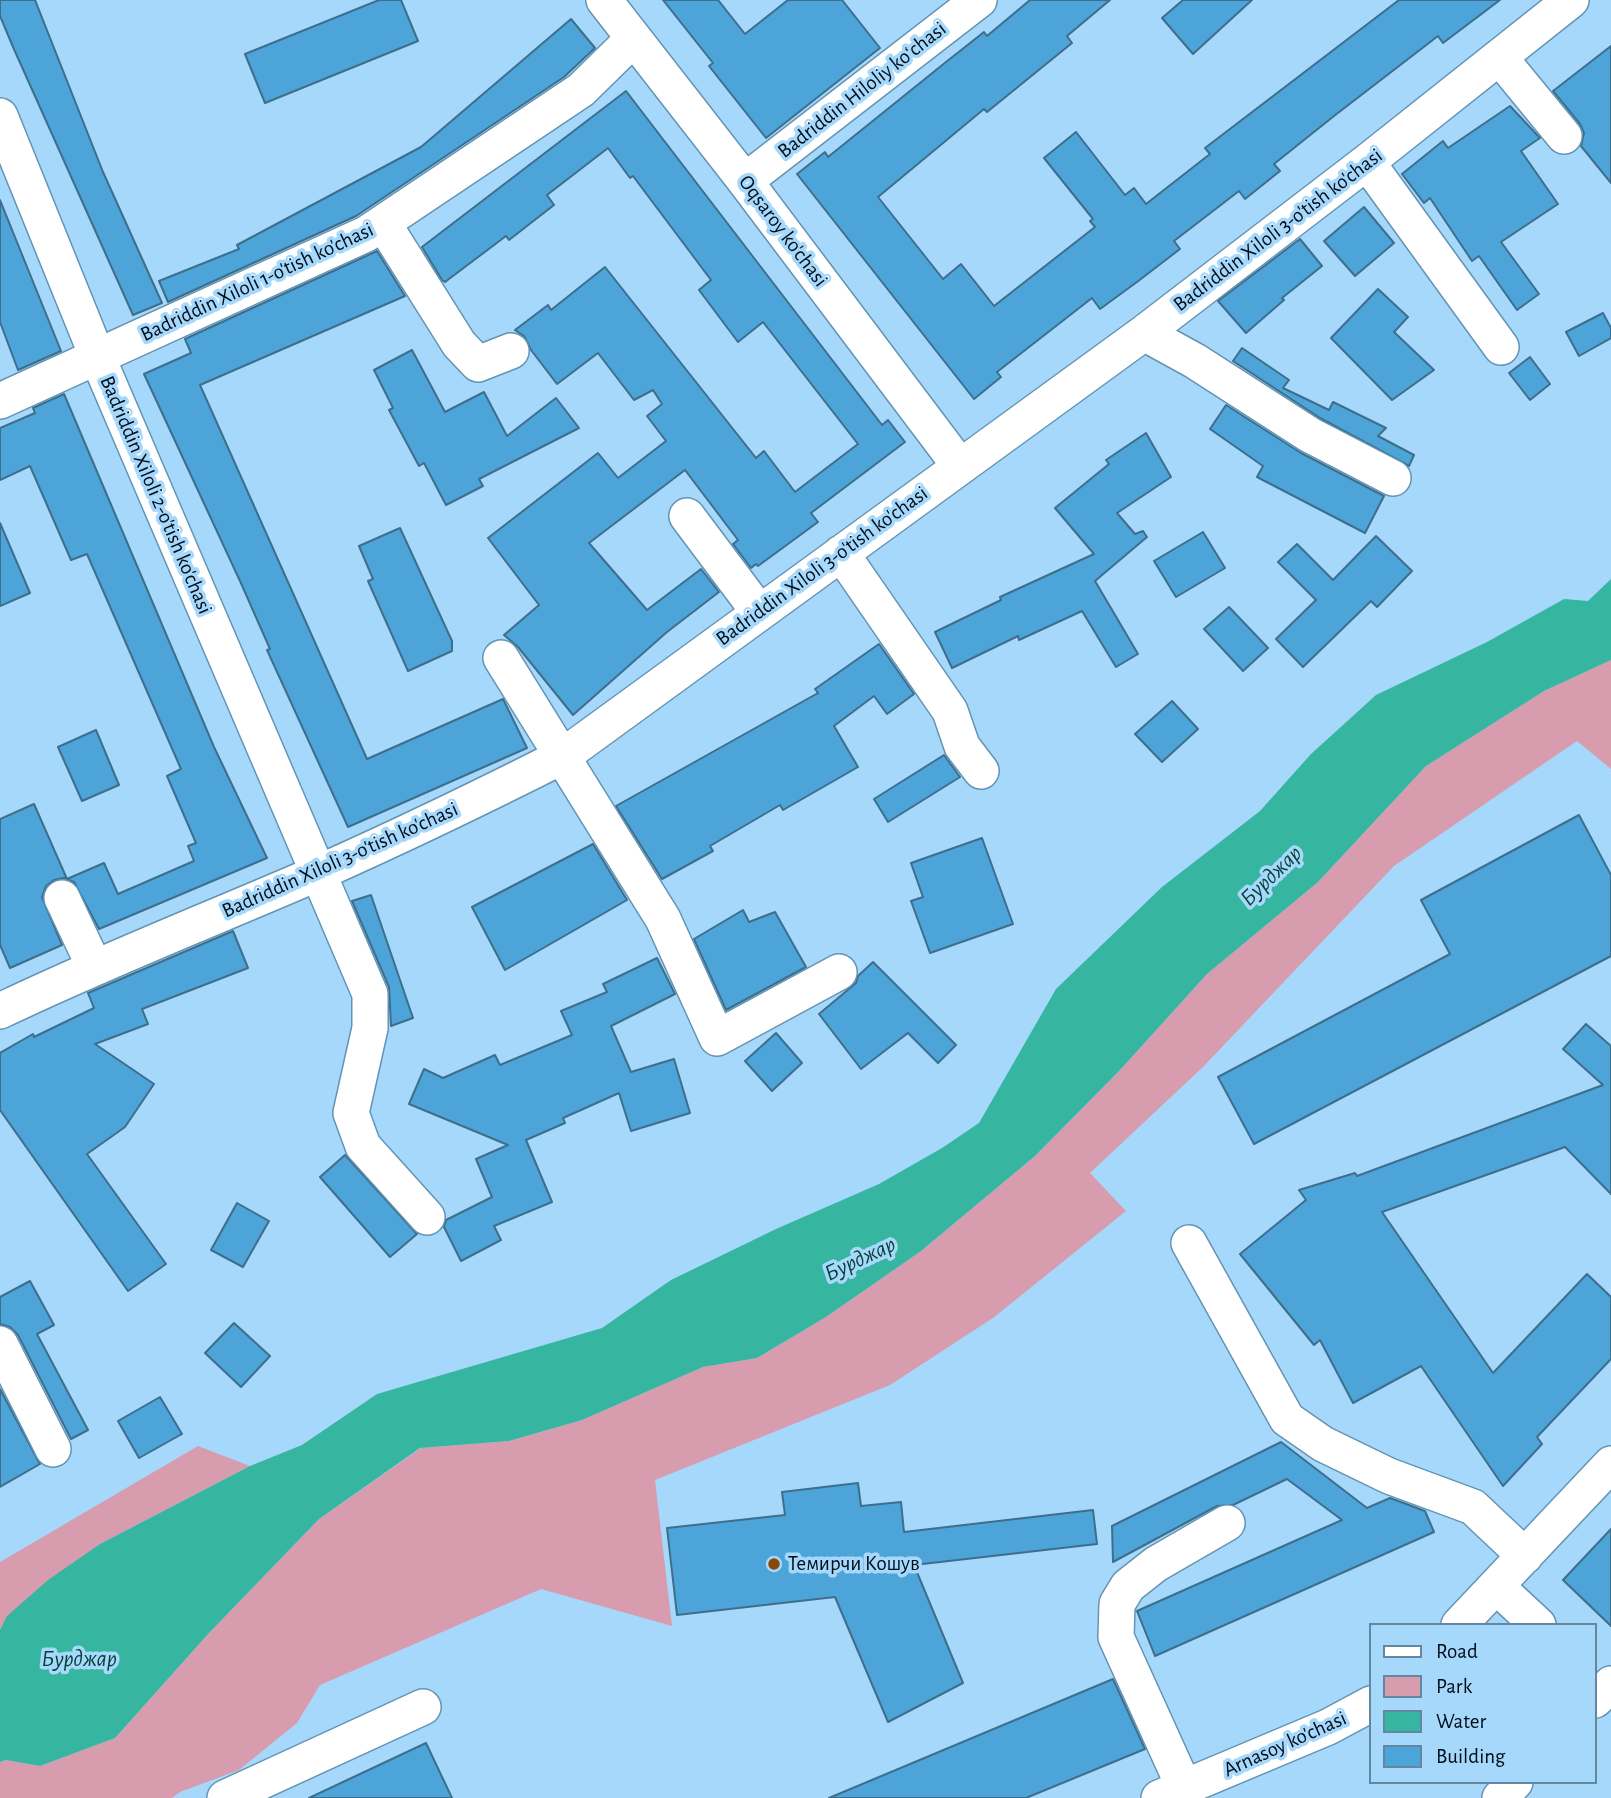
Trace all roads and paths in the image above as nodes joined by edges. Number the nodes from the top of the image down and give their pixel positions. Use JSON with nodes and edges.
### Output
{"nodes":[{"id":1,"x":604,"y":0,"type":"edge"},
{"id":2,"x":979,"y":0,"type":"edge"},
{"id":3,"x":1571,"y":0,"type":"edge"},
{"id":4,"x":633,"y":38,"type":"junction"},
{"id":5,"x":1500,"y":58,"type":"junction"},
{"id":6,"x":0,"y":116,"type":"edge"},
{"id":7,"x":1564,"y":136,"type":"dead end"},
{"id":8,"x":1367,"y":162,"type":"junction"},
{"id":9,"x":746,"y":181,"type":"junction"},
{"id":10,"x":383,"y":223,"type":"junction"},
{"id":11,"x":1144,"y":333,"type":"junction"},
{"id":12,"x":1501,"y":347,"type":"dead end"},
{"id":13,"x":511,"y":351,"type":"dead end"},
{"id":14,"x":97,"y":356,"type":"junction"},
{"id":15,"x":0,"y":401,"type":"edge"},
{"id":16,"x":959,"y":465,"type":"junction"},
{"id":17,"x":1393,"y":478,"type":"dead end"},
{"id":18,"x":687,"y":516,"type":"dead end"},
{"id":19,"x":841,"y":553,"type":"junction"},
{"id":20,"x":759,"y":612,"type":"junction"},
{"id":21,"x":501,"y":658,"type":"dead end"},
{"id":22,"x":563,"y":756,"type":"junction"},
{"id":23,"x":981,"y":771,"type":"dead end"},
{"id":24,"x":317,"y":873,"type":"junction"},
{"id":25,"x":62,"y":898,"type":"dead end"},
{"id":26,"x":94,"y":966,"type":"junction"},
{"id":27,"x":839,"y":972,"type":"dead end"},
{"id":28,"x":0,"y":1011,"type":"edge"},
{"id":29,"x":427,"y":1217,"type":"dead end"},
{"id":30,"x":1189,"y":1243,"type":"dead end"},
{"id":31,"x":0,"y":1344,"type":"edge"},
{"id":32,"x":53,"y":1449,"type":"dead end"},
{"id":33,"x":1611,"y":1464,"type":"edge"},
{"id":34,"x":1227,"y":1523,"type":"dead end"},
{"id":35,"x":1525,"y":1556,"type":"junction"},
{"id":36,"x":1496,"y":1586,"type":"junction"},
{"id":37,"x":1461,"y":1623,"type":"edge"},
{"id":38,"x":1536,"y":1623,"type":"edge"},
{"id":39,"x":1370,"y":1705,"type":"edge"},
{"id":40,"x":423,"y":1707,"type":"dead end"},
{"id":41,"x":285,"y":1784,"type":"edge"},
{"id":42,"x":1514,"y":1784,"type":"edge"},
{"id":43,"x":1171,"y":1792,"type":"edge"},
{"id":44,"x":225,"y":1798,"type":"edge"},
{"id":45,"x":1500,"y":1798,"type":"edge"}],
"edges":[{"from":1,"to":4,"type":"street","name":"Oqsaroy ko'chasi"},
{"from":2,"to":9,"type":"street","name":"Badriddin Hiloliy koʻchasi"},
{"from":3,"to":5,"type":"street","name":"Badriddin Xiloli 3-o'tish ko'chasi"},
{"from":4,"to":9,"type":"street","name":"Oqsaroy ko'chasi"},
{"from":4,"to":10,"type":"street","name":"Badriddin Xiloli 1-o'tish ko'chasi"},
{"from":5,"to":7,"type":"street"},
{"from":5,"to":8,"type":"street","name":"Badriddin Xiloli 3-o'tish ko'chasi"},
{"from":6,"to":14,"type":"street","name":"Badriddin Xiloli 2-o'tish ko'chasi"},
{"from":8,"to":11,"type":"street","name":"Badriddin Xiloli 3-o'tish ko'chasi"},
{"from":8,"to":12,"type":"street"},
{"from":9,"to":16,"type":"street","name":"Oqsaroy ko'chasi"},
{"from":10,"to":13,"type":"street"},
{"from":10,"to":14,"type":"street","name":"Badriddin Xiloli 1-o'tish ko'chasi"},
{"from":11,"to":16,"type":"street","name":"Badriddin Xiloli 3-o'tish ko'chasi"},
{"from":11,"to":17,"type":"street"},
{"from":14,"to":15,"type":"street","name":"Badriddin Xiloli 1-o'tish ko'chasi"},
{"from":14,"to":24,"type":"street","name":"Badriddin Xiloli 2-o'tish ko'chasi"},
{"from":16,"to":19,"type":"street","name":"Badriddin Xiloli 3-o'tish ko'chasi"},
{"from":18,"to":20,"type":"street"},
{"from":19,"to":20,"type":"street","name":"Badriddin Xiloli 3-o'tish ko'chasi"},
{"from":19,"to":23,"type":"street"},
{"from":20,"to":22,"type":"street","name":"Badriddin Xiloli 3-o'tish ko'chasi"},
{"from":21,"to":22,"type":"street"},
{"from":22,"to":24,"type":"street","name":"Badriddin Xiloli 3-o'tish ko'chasi"},
{"from":22,"to":27,"type":"street"},
{"from":24,"to":26,"type":"street","name":"Badriddin Xiloli 3-o'tish ko'chasi"},
{"from":24,"to":29,"type":"street","name":"Badriddin Xiloli 2-o'tish ko'chasi"},
{"from":25,"to":26,"type":"street"},
{"from":26,"to":28,"type":"street","name":"Badriddin Xiloli 3-o'tish ko'chasi"},
{"from":30,"to":35,"type":"street"},
{"from":31,"to":32,"type":"street"},
{"from":33,"to":35,"type":"street"},
{"from":34,"to":43,"type":"street"},
{"from":35,"to":36,"type":"street"},
{"from":36,"to":37,"type":"street"},
{"from":36,"to":38,"type":"street"},
{"from":39,"to":43,"type":"street","name":"Arnasoy ko'chasi"},
{"from":40,"to":41,"type":"street"},
{"from":41,"to":44,"type":"street"},
{"from":42,"to":45,"type":"street"}]}
